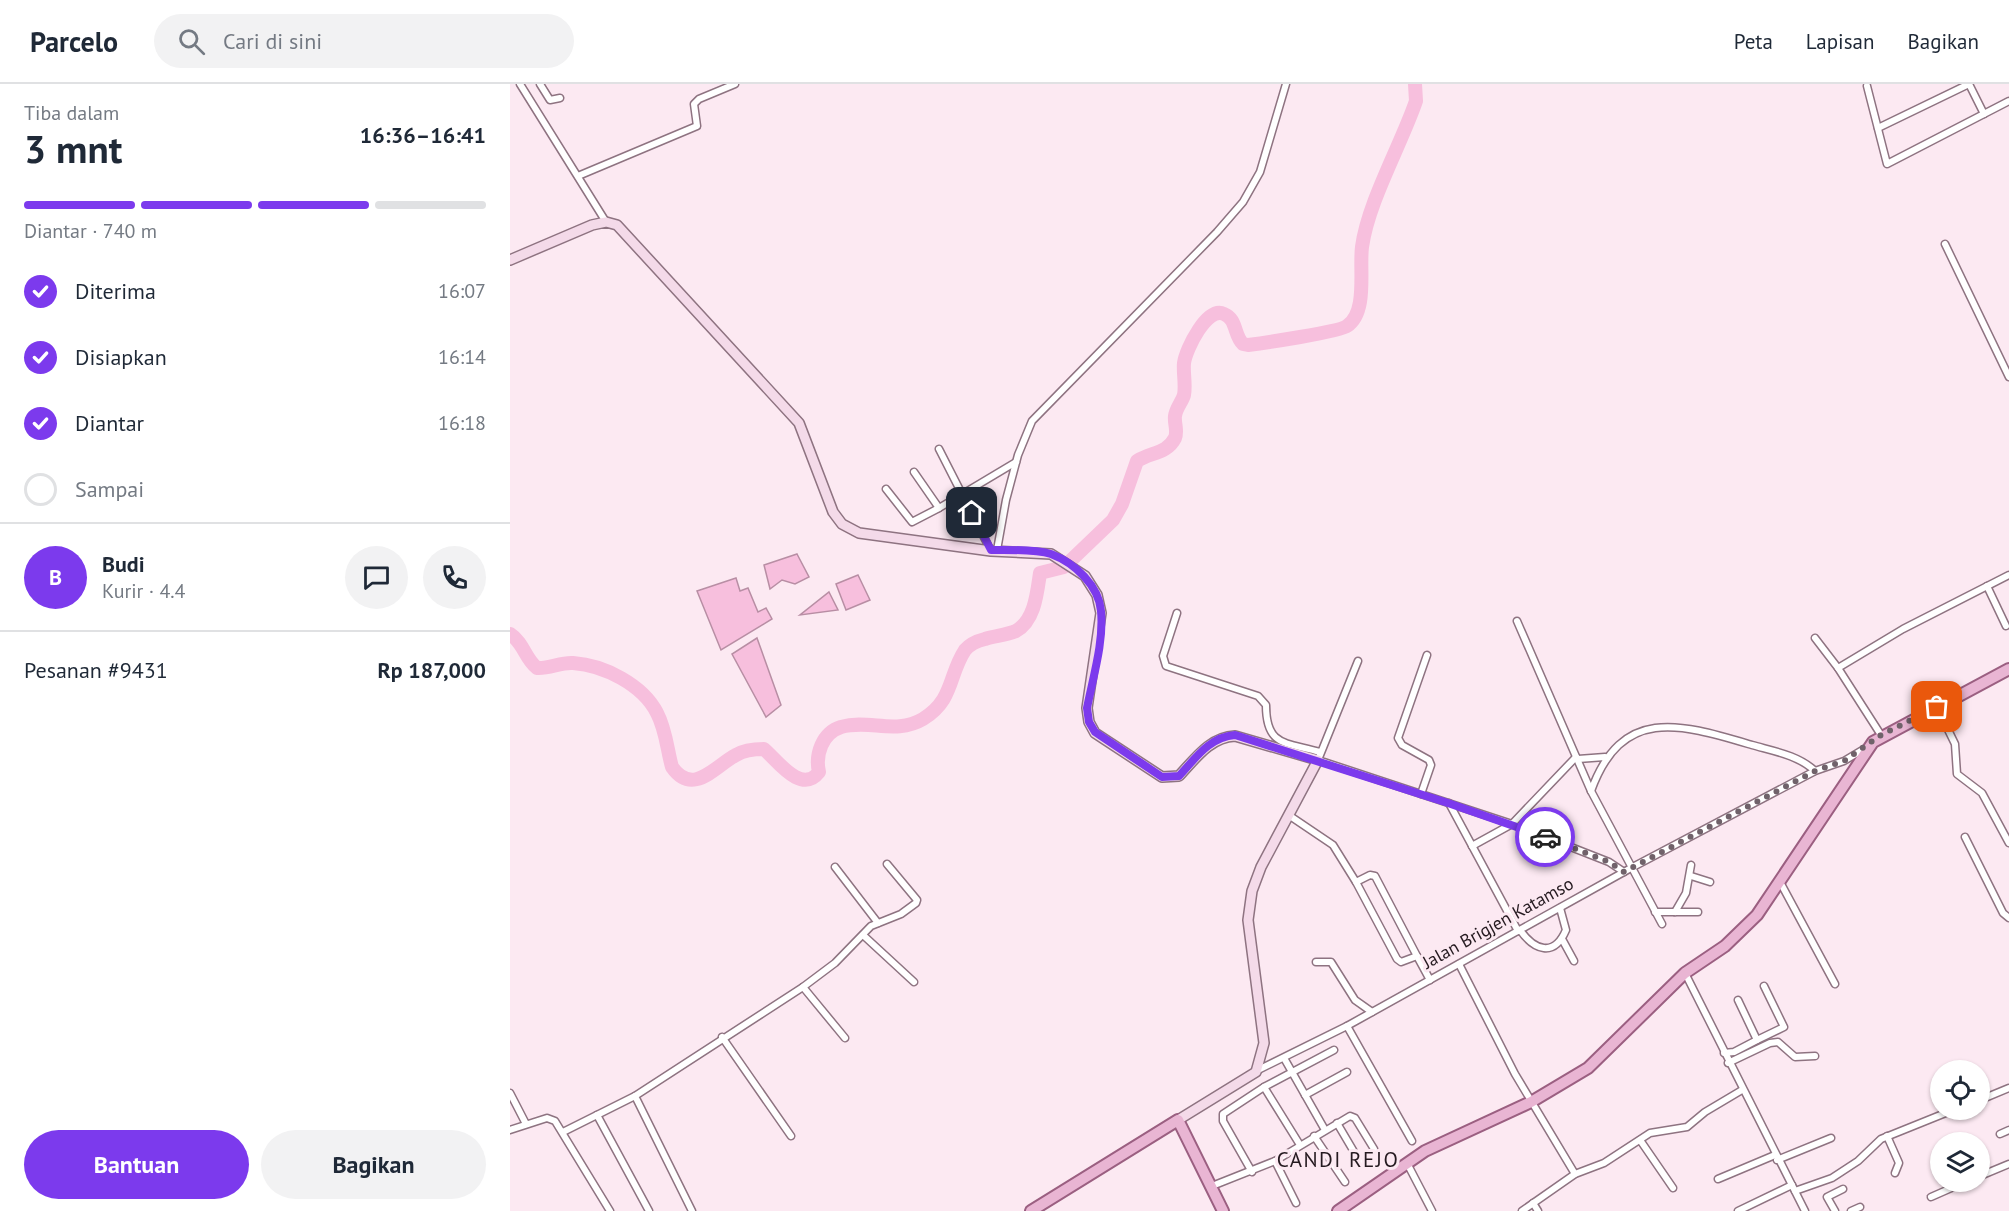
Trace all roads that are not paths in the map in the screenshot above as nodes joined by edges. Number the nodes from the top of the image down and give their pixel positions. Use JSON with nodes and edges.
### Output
{"nodes":[{"id":1,"x":520,"y":84,"type":"edge"},
{"id":2,"x":540,"y":84,"type":"edge"},
{"id":3,"x":735,"y":84,"type":"edge"},
{"id":4,"x":1286,"y":84,"type":"edge"},
{"id":5,"x":1969,"y":84,"type":"edge"},
{"id":6,"x":724,"y":86,"type":"edge"},
{"id":7,"x":1867,"y":86,"type":"dead end"},
{"id":8,"x":560,"y":98,"type":"dead end"},
{"id":9,"x":2009,"y":101,"type":"edge"},
{"id":10,"x":1984,"y":114,"type":"junction"},
{"id":11,"x":1878,"y":128,"type":"junction"},
{"id":12,"x":578,"y":176,"type":"junction"},
{"id":13,"x":606,"y":222,"type":"junction"},
{"id":14,"x":1945,"y":244,"type":"dead end"},
{"id":15,"x":510,"y":260,"type":"edge"},
{"id":16,"x":2009,"y":377,"type":"edge"},
{"id":17,"x":939,"y":449,"type":"dead end"},
{"id":18,"x":1016,"y":462,"type":"junction"},
{"id":19,"x":914,"y":472,"type":"dead end"},
{"id":20,"x":886,"y":489,"type":"dead end"},
{"id":21,"x":962,"y":494,"type":"junction"},
{"id":22,"x":939,"y":508,"type":"junction"},
{"id":23,"x":994,"y":550,"type":"junction"},
{"id":24,"x":2009,"y":575,"type":"edge"},
{"id":25,"x":1987,"y":586,"type":"junction"},
{"id":26,"x":1177,"y":613,"type":"dead end"},
{"id":27,"x":1517,"y":621,"type":"dead end"},
{"id":28,"x":2006,"y":626,"type":"dead end"},
{"id":29,"x":1815,"y":638,"type":"dead end"},
{"id":30,"x":1428,"y":655,"type":"dead end"},
{"id":31,"x":1358,"y":660,"type":"dead end"},
{"id":32,"x":1838,"y":668,"type":"junction"},
{"id":33,"x":2009,"y":669,"type":"edge"},
{"id":34,"x":1937,"y":707,"type":"junction"},
{"id":35,"x":1877,"y":739,"type":"junction"},
{"id":36,"x":1319,"y":756,"type":"junction"},
{"id":37,"x":1605,"y":757,"type":"junction"},
{"id":38,"x":1577,"y":758,"type":"junction"},
{"id":39,"x":1815,"y":771,"type":"junction"},
{"id":40,"x":1591,"y":791,"type":"junction"},
{"id":41,"x":1421,"y":794,"type":"junction"},
{"id":42,"x":1448,"y":803,"type":"junction"},
{"id":43,"x":1290,"y":816,"type":"junction"},
{"id":44,"x":1512,"y":824,"type":"junction"},
{"id":45,"x":1965,"y":837,"type":"dead end"},
{"id":46,"x":2009,"y":843,"type":"edge"},
{"id":47,"x":1472,"y":846,"type":"junction"},
{"id":48,"x":887,"y":864,"type":"dead end"},
{"id":49,"x":1691,"y":865,"type":"dead end"},
{"id":50,"x":835,"y":867,"type":"dead end"},
{"id":51,"x":1631,"y":868,"type":"junction"},
{"id":52,"x":1624,"y":872,"type":"junction"},
{"id":53,"x":1691,"y":876,"type":"junction"},
{"id":54,"x":1356,"y":882,"type":"junction"},
{"id":55,"x":1710,"y":882,"type":"dead end"},
{"id":56,"x":1780,"y":882,"type":"junction"},
{"id":57,"x":1560,"y":908,"type":"junction"},
{"id":58,"x":1655,"y":912,"type":"junction"},
{"id":59,"x":1675,"y":912,"type":"junction"},
{"id":60,"x":1698,"y":912,"type":"dead end"},
{"id":61,"x":2009,"y":918,"type":"edge"},
{"id":62,"x":878,"y":923,"type":"junction"},
{"id":63,"x":1662,"y":924,"type":"dead end"},
{"id":64,"x":1519,"y":930,"type":"junction"},
{"id":65,"x":863,"y":935,"type":"junction"},
{"id":66,"x":1562,"y":939,"type":"junction"},
{"id":67,"x":1417,"y":956,"type":"junction"},
{"id":68,"x":1574,"y":961,"type":"dead end"},
{"id":69,"x":1316,"y":962,"type":"dead end"},
{"id":70,"x":1459,"y":964,"type":"junction"},
{"id":71,"x":1685,"y":973,"type":"junction"},
{"id":72,"x":1430,"y":980,"type":"junction"},
{"id":73,"x":914,"y":982,"type":"dead end"},
{"id":74,"x":1835,"y":984,"type":"dead end"},
{"id":75,"x":1764,"y":986,"type":"dead end"},
{"id":76,"x":803,"y":987,"type":"junction"},
{"id":77,"x":1738,"y":1000,"type":"dead end"},
{"id":78,"x":1372,"y":1012,"type":"junction"},
{"id":79,"x":1347,"y":1026,"type":"junction"},
{"id":80,"x":722,"y":1037,"type":"junction"},
{"id":81,"x":845,"y":1038,"type":"dead end"},
{"id":82,"x":1758,"y":1040,"type":"junction"},
{"id":83,"x":1334,"y":1050,"type":"dead end"},
{"id":84,"x":1724,"y":1053,"type":"junction"},
{"id":85,"x":1815,"y":1056,"type":"dead end"},
{"id":86,"x":1284,"y":1058,"type":"junction"},
{"id":87,"x":1728,"y":1062,"type":"junction"},
{"id":88,"x":1292,"y":1071,"type":"junction"},
{"id":89,"x":1256,"y":1072,"type":"junction"},
{"id":90,"x":1347,"y":1072,"type":"dead end"},
{"id":91,"x":1264,"y":1087,"type":"junction"},
{"id":92,"x":2009,"y":1088,"type":"edge"},
{"id":93,"x":1742,"y":1090,"type":"junction"},
{"id":94,"x":510,"y":1093,"type":"edge"},
{"id":95,"x":1305,"y":1095,"type":"junction"},
{"id":96,"x":635,"y":1096,"type":"junction"},
{"id":97,"x":1990,"y":1096,"type":"edge"},
{"id":98,"x":1531,"y":1102,"type":"junction"},
{"id":99,"x":597,"y":1115,"type":"junction"},
{"id":100,"x":1930,"y":1119,"type":"edge"},
{"id":101,"x":1178,"y":1120,"type":"junction"},
{"id":102,"x":1337,"y":1123,"type":"junction"},
{"id":103,"x":526,"y":1124,"type":"junction"},
{"id":104,"x":510,"y":1130,"type":"edge"},
{"id":105,"x":1325,"y":1130,"type":"junction"},
{"id":106,"x":2009,"y":1130,"type":"edge"},
{"id":107,"x":563,"y":1132,"type":"junction"},
{"id":108,"x":2000,"y":1134,"type":"dead end"},
{"id":109,"x":791,"y":1136,"type":"dead end"},
{"id":110,"x":1314,"y":1136,"type":"junction"},
{"id":111,"x":1887,"y":1136,"type":"junction"},
{"id":112,"x":1831,"y":1138,"type":"dead end"},
{"id":113,"x":1640,"y":1140,"type":"junction"},
{"id":114,"x":1412,"y":1141,"type":"dead end"},
{"id":115,"x":1300,"y":1145,"type":"junction"},
{"id":116,"x":1374,"y":1149,"type":"dead end"},
{"id":117,"x":1776,"y":1158,"type":"junction"},
{"id":118,"x":1275,"y":1161,"type":"junction"},
{"id":119,"x":1360,"y":1162,"type":"dead end"},
{"id":120,"x":2009,"y":1164,"type":"edge"},
{"id":121,"x":1408,"y":1165,"type":"junction"},
{"id":122,"x":1252,"y":1172,"type":"junction"},
{"id":123,"x":1990,"y":1172,"type":"edge"},
{"id":124,"x":1895,"y":1173,"type":"dead end"},
{"id":125,"x":1575,"y":1174,"type":"junction"},
{"id":126,"x":1718,"y":1179,"type":"dead end"},
{"id":127,"x":1345,"y":1182,"type":"dead end"},
{"id":128,"x":1212,"y":1186,"type":"junction"},
{"id":129,"x":1673,"y":1188,"type":"dead end"},
{"id":130,"x":1794,"y":1188,"type":"junction"},
{"id":131,"x":1843,"y":1189,"type":"dead end"},
{"id":132,"x":1942,"y":1192,"type":"edge"},
{"id":133,"x":1931,"y":1197,"type":"dead end"},
{"id":134,"x":1296,"y":1203,"type":"dead end"},
{"id":135,"x":1533,"y":1203,"type":"junction"},
{"id":136,"x":1860,"y":1207,"type":"dead end"},
{"id":137,"x":610,"y":1211,"type":"edge"},
{"id":138,"x":649,"y":1211,"type":"edge"},
{"id":139,"x":692,"y":1211,"type":"edge"},
{"id":140,"x":1031,"y":1211,"type":"edge"},
{"id":141,"x":1223,"y":1211,"type":"edge"},
{"id":142,"x":1338,"y":1211,"type":"edge"},
{"id":143,"x":1432,"y":1211,"type":"edge"},
{"id":144,"x":1522,"y":1211,"type":"edge"},
{"id":145,"x":1538,"y":1211,"type":"edge"},
{"id":146,"x":1738,"y":1211,"type":"edge"},
{"id":147,"x":1805,"y":1211,"type":"edge"},
{"id":148,"x":1835,"y":1211,"type":"edge"},
{"id":149,"x":1851,"y":1211,"type":"edge"}],
"edges":[{"from":1,"to":12,"type":"street"},
{"from":2,"to":8,"type":"street"},
{"from":3,"to":6,"type":"street"},
{"from":4,"to":18,"type":"street"},
{"from":5,"to":10,"type":"street"},
{"from":5,"to":11,"type":"street"},
{"from":6,"to":12,"type":"street"},
{"from":7,"to":11,"type":"street"},
{"from":9,"to":10,"type":"street"},
{"from":10,"to":11,"type":"street"},
{"from":12,"to":13,"type":"street"},
{"from":13,"to":15,"type":"street"},
{"from":13,"to":23,"type":"street"},
{"from":14,"to":16,"type":"street"},
{"from":17,"to":21,"type":"street"},
{"from":18,"to":21,"type":"street"},
{"from":18,"to":23,"type":"street"},
{"from":19,"to":22,"type":"street"},
{"from":20,"to":22,"type":"street"},
{"from":21,"to":22,"type":"street"},
{"from":21,"to":23,"type":"street"},
{"from":23,"to":36,"type":"street"},
{"from":24,"to":25,"type":"street"},
{"from":25,"to":28,"type":"street"},
{"from":25,"to":32,"type":"street"},
{"from":26,"to":36,"type":"street"},
{"from":27,"to":38,"type":"street"},
{"from":29,"to":32,"type":"street"},
{"from":30,"to":41,"type":"street"},
{"from":31,"to":36,"type":"street"},
{"from":32,"to":35,"type":"street"},
{"from":33,"to":34,"type":"main road","name":"Jalan Brigjen Katamso"},
{"from":34,"to":35,"type":"main road","name":"Jalan Brigjen Katamso"},
{"from":34,"to":46,"type":"street"},
{"from":35,"to":39,"type":"street","name":"Jalan Brigjen Katamso"},
{"from":35,"to":56,"type":"main road"},
{"from":36,"to":41,"type":"street"},
{"from":36,"to":43,"type":"street"},
{"from":37,"to":38,"type":"street"},
{"from":37,"to":39,"type":"street"},
{"from":37,"to":40,"type":"street"},
{"from":38,"to":40,"type":"street"},
{"from":38,"to":44,"type":"street"},
{"from":39,"to":51,"type":"street","name":"Jalan Brigjen Katamso"},
{"from":40,"to":51,"type":"street"},
{"from":41,"to":42,"type":"street"},
{"from":42,"to":44,"type":"street"},
{"from":42,"to":47,"type":"street"},
{"from":43,"to":54,"type":"street"},
{"from":43,"to":89,"type":"street"},
{"from":44,"to":47,"type":"street"},
{"from":44,"to":52,"type":"street"},
{"from":45,"to":61,"type":"street"},
{"from":47,"to":64,"type":"street"},
{"from":48,"to":62,"type":"street"},
{"from":49,"to":53,"type":"street"},
{"from":50,"to":62,"type":"street"},
{"from":51,"to":52,"type":"street","name":"Jalan Brigjen Katamso"},
{"from":51,"to":58,"type":"street"},
{"from":52,"to":57,"type":"street","name":"Jalan Brigjen Katamso"},
{"from":53,"to":55,"type":"street"},
{"from":53,"to":59,"type":"street"},
{"from":54,"to":67,"type":"street"},
{"from":54,"to":67,"type":"street"},
{"from":56,"to":71,"type":"main road"},
{"from":56,"to":74,"type":"street"},
{"from":57,"to":64,"type":"street","name":"Jalan Brigjen Katamso"},
{"from":57,"to":66,"type":"street"},
{"from":58,"to":59,"type":"street"},
{"from":58,"to":63,"type":"street"},
{"from":59,"to":60,"type":"street"},
{"from":62,"to":65,"type":"street"},
{"from":64,"to":66,"type":"street"},
{"from":64,"to":70,"type":"street","name":"Jalan Brigjen Katamso"},
{"from":65,"to":73,"type":"street"},
{"from":65,"to":76,"type":"street"},
{"from":66,"to":68,"type":"street"},
{"from":67,"to":72,"type":"street"},
{"from":69,"to":78,"type":"street"},
{"from":70,"to":72,"type":"street","name":"Jalan Brigjen Katamso"},
{"from":70,"to":98,"type":"street"},
{"from":71,"to":84,"type":"street"},
{"from":71,"to":98,"type":"main road"},
{"from":72,"to":78,"type":"street","name":"Jalan Brigjen Katamso"},
{"from":75,"to":82,"type":"street"},
{"from":76,"to":80,"type":"street"},
{"from":76,"to":81,"type":"street"},
{"from":77,"to":82,"type":"street"},
{"from":78,"to":79,"type":"street","name":"Jalan Brigjen Katamso"},
{"from":79,"to":86,"type":"street","name":"Jalan Brigjen Katamso"},
{"from":79,"to":114,"type":"street"},
{"from":80,"to":96,"type":"street"},
{"from":80,"to":109,"type":"street"},
{"from":82,"to":84,"type":"street"},
{"from":83,"to":88,"type":"street"},
{"from":84,"to":87,"type":"street"},
{"from":85,"to":87,"type":"street"},
{"from":86,"to":88,"type":"street"},
{"from":86,"to":89,"type":"street","name":"Jalan Brigjen Katamso"},
{"from":87,"to":93,"type":"street"},
{"from":88,"to":91,"type":"street"},
{"from":88,"to":95,"type":"street"},
{"from":89,"to":101,"type":"street"},
{"from":90,"to":95,"type":"street"},
{"from":91,"to":115,"type":"street"},
{"from":91,"to":122,"type":"street"},
{"from":92,"to":97,"type":"street"},
{"from":93,"to":113,"type":"street"},
{"from":93,"to":117,"type":"street"},
{"from":94,"to":103,"type":"street"},
{"from":95,"to":105,"type":"street"},
{"from":96,"to":99,"type":"street"},
{"from":96,"to":139,"type":"street"},
{"from":98,"to":121,"type":"main road"},
{"from":98,"to":125,"type":"street"},
{"from":99,"to":107,"type":"street"},
{"from":99,"to":138,"type":"street"},
{"from":100,"to":111,"type":"street"},
{"from":101,"to":128,"type":"main road"},
{"from":101,"to":140,"type":"main road"},
{"from":102,"to":105,"type":"street"},
{"from":102,"to":116,"type":"street"},
{"from":102,"to":119,"type":"street"},
{"from":103,"to":104,"type":"street"},
{"from":103,"to":107,"type":"street"},
{"from":105,"to":110,"type":"street"},
{"from":106,"to":108,"type":"street"},
{"from":107,"to":137,"type":"street"},
{"from":110,"to":115,"type":"street"},
{"from":110,"to":127,"type":"street"},
{"from":111,"to":124,"type":"street"},
{"from":111,"to":130,"type":"street"},
{"from":112,"to":117,"type":"street"},
{"from":113,"to":125,"type":"street"},
{"from":113,"to":129,"type":"street"},
{"from":115,"to":118,"type":"street"},
{"from":117,"to":126,"type":"street"},
{"from":117,"to":130,"type":"street"},
{"from":118,"to":122,"type":"street"},
{"from":118,"to":134,"type":"street"},
{"from":120,"to":123,"type":"street"},
{"from":121,"to":142,"type":"main road"},
{"from":121,"to":143,"type":"street"},
{"from":122,"to":128,"type":"street"},
{"from":125,"to":135,"type":"street"},
{"from":128,"to":141,"type":"main road"},
{"from":130,"to":146,"type":"street"},
{"from":130,"to":147,"type":"street"},
{"from":131,"to":148,"type":"street"},
{"from":132,"to":133,"type":"street"},
{"from":135,"to":144,"type":"street"},
{"from":135,"to":145,"type":"street"},
{"from":136,"to":149,"type":"street"}]}
